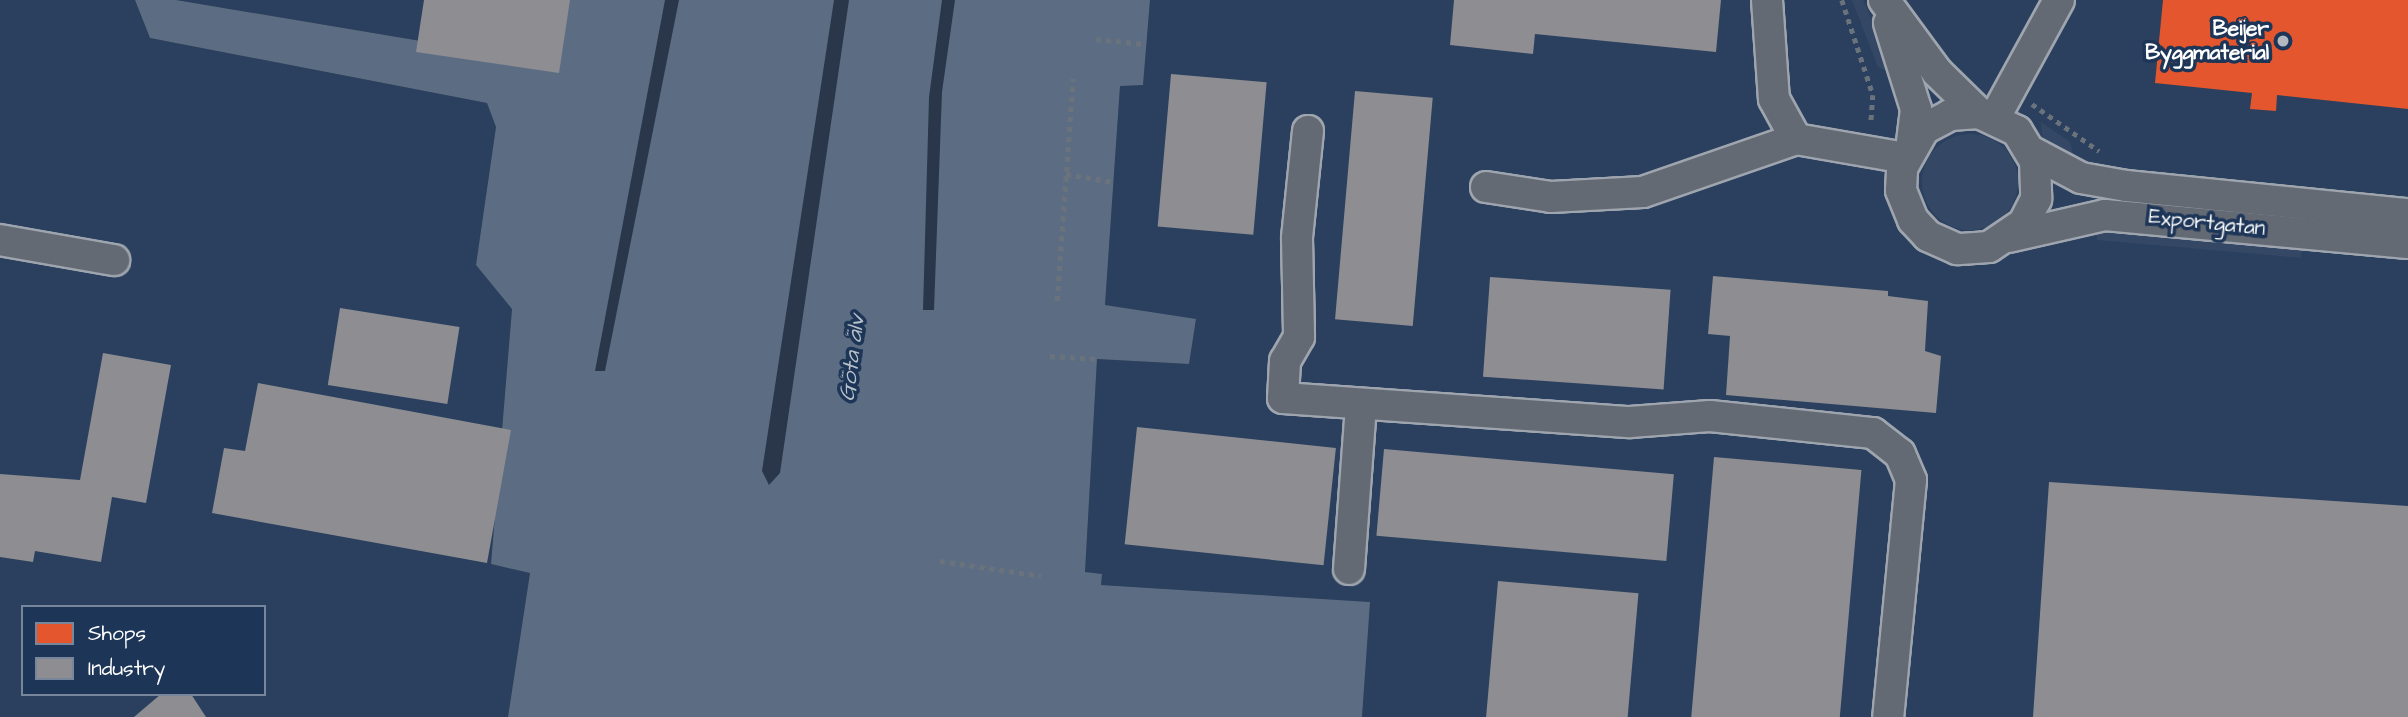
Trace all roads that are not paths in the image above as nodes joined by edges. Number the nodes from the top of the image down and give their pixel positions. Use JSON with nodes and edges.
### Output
{"nodes":[{"id":1,"x":1767,"y":0,"type":"edge"},
{"id":2,"x":1883,"y":0,"type":"edge"},
{"id":3,"x":2059,"y":0,"type":"edge"},
{"id":4,"x":1987,"y":115,"type":"junction"},
{"id":5,"x":1308,"y":131,"type":"dead end"},
{"id":6,"x":1784,"y":145,"type":"junction"},
{"id":7,"x":1908,"y":151,"type":"junction"},
{"id":8,"x":2032,"y":152,"type":"junction"},
{"id":9,"x":1486,"y":187,"type":"dead end"},
{"id":10,"x":2408,"y":214,"type":"edge"},
{"id":11,"x":2008,"y":237,"type":"junction"},
{"id":12,"x":0,"y":240,"type":"edge"},
{"id":13,"x":2408,"y":243,"type":"edge"},
{"id":14,"x":114,"y":261,"type":"dead end"},
{"id":15,"x":1361,"y":404,"type":"junction"},
{"id":16,"x":1349,"y":569,"type":"dead end"},
{"id":17,"x":1888,"y":717,"type":"edge"}],
"edges":[{"from":1,"to":6,"type":"street"},
{"from":2,"to":4,"type":"street","name":"Exportgatan"},
{"from":2,"to":7,"type":"street","name":"Exportgatan"},
{"from":3,"to":4,"type":"street"},
{"from":4,"to":7,"type":"street"},
{"from":4,"to":8,"type":"street","name":"Exportgatan"},
{"from":5,"to":15,"type":"street"},
{"from":6,"to":7,"type":"street"},
{"from":6,"to":9,"type":"street"},
{"from":7,"to":11,"type":"street","name":"Exportgatan"},
{"from":8,"to":10,"type":"street","name":"Exportgatan"},
{"from":8,"to":11,"type":"street"},
{"from":11,"to":13,"type":"street","name":"Exportgatan"},
{"from":12,"to":14,"type":"street"},
{"from":15,"to":16,"type":"street"},
{"from":15,"to":17,"type":"street"}]}
